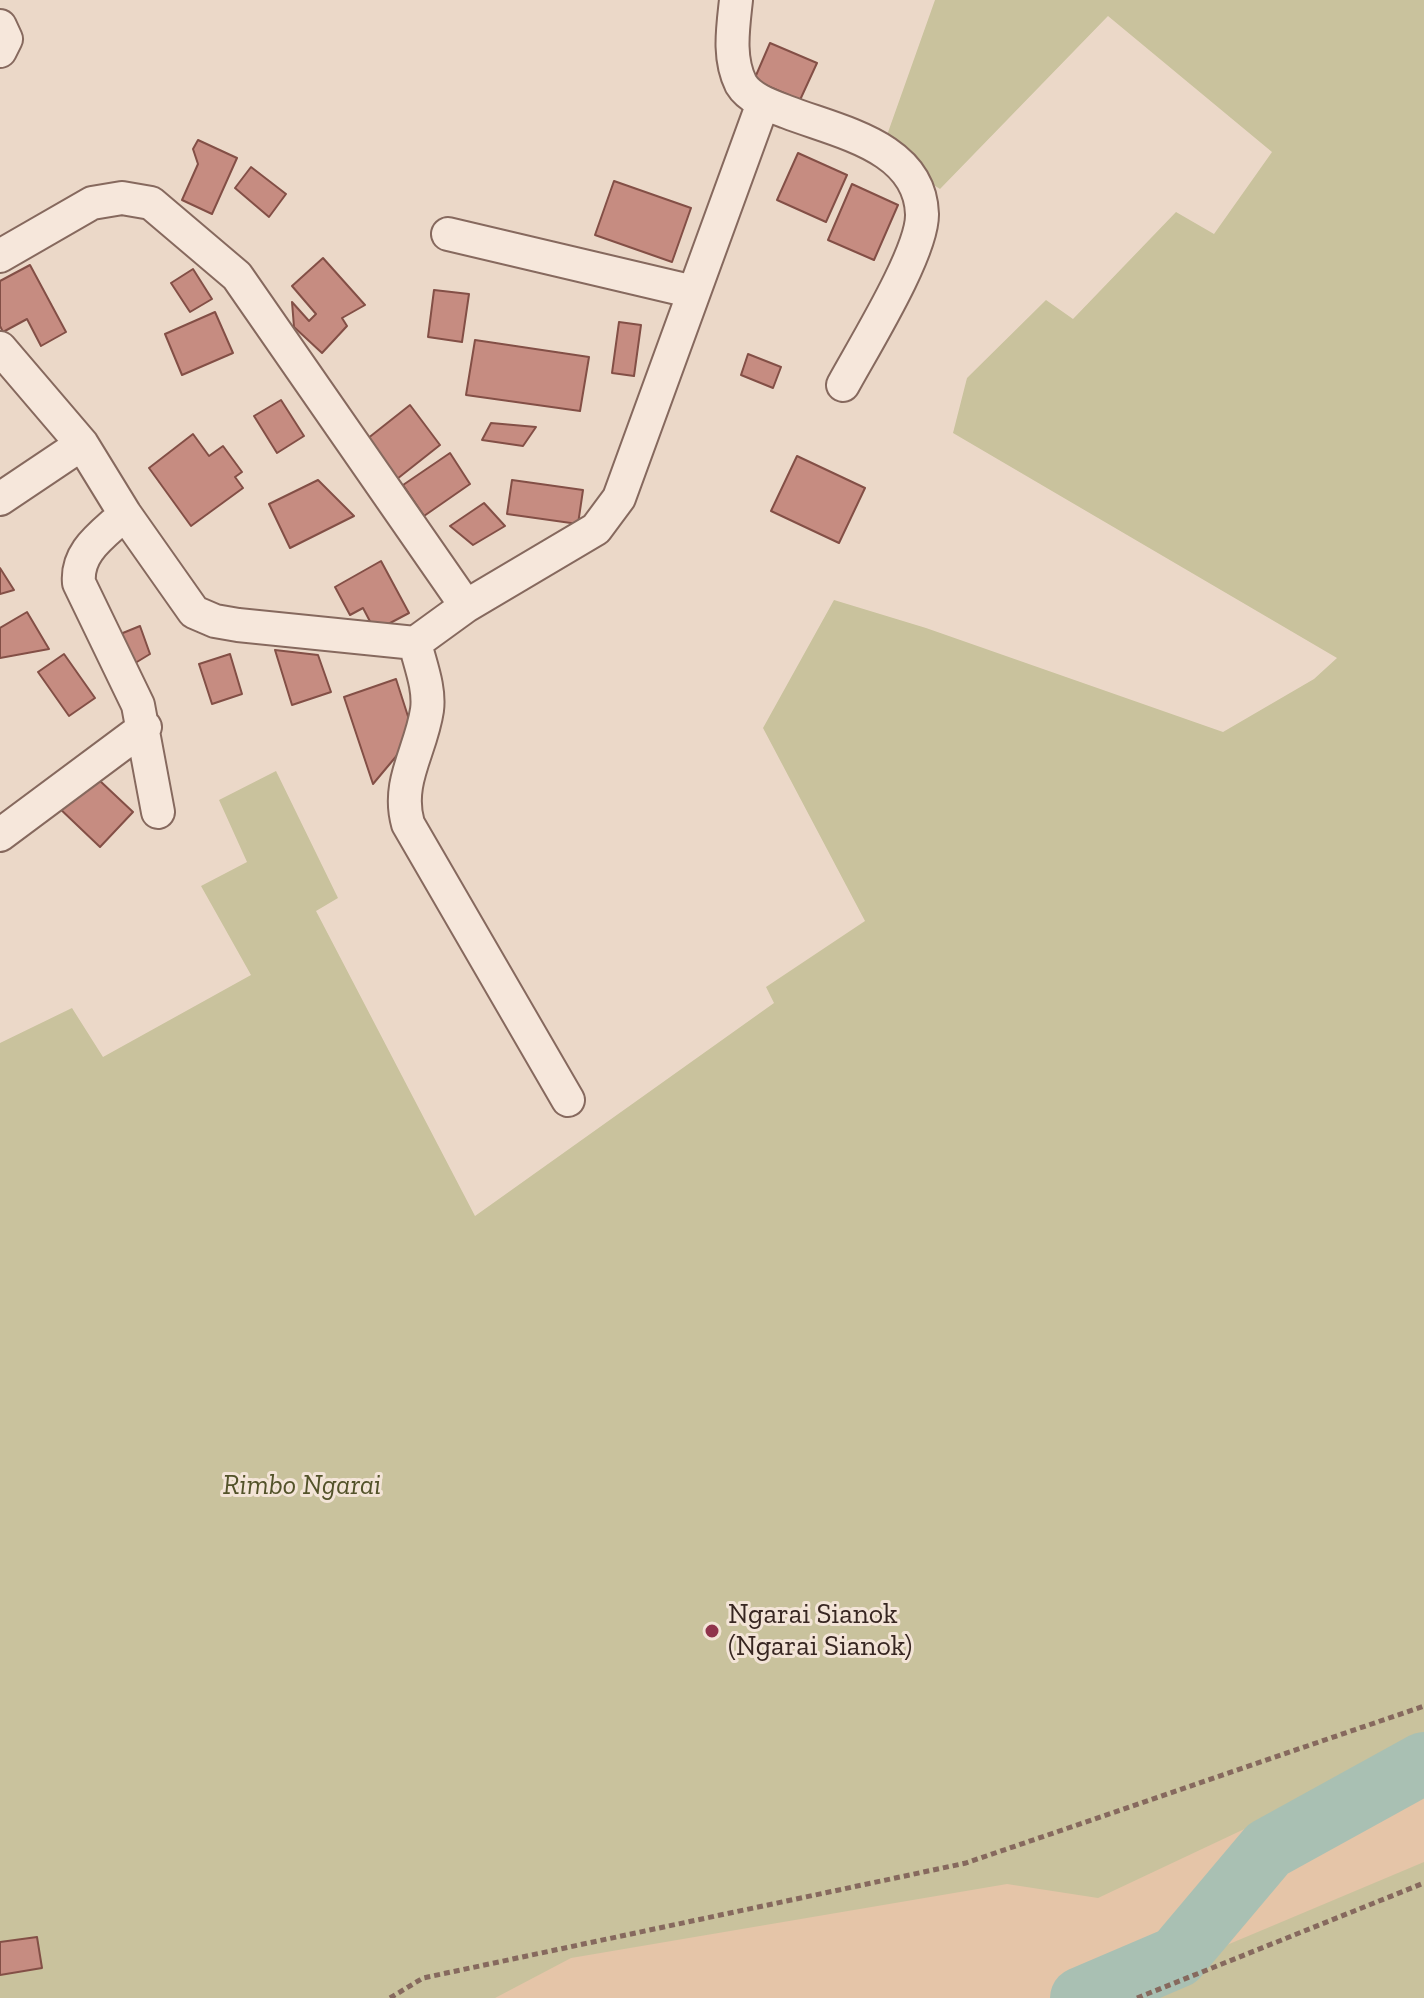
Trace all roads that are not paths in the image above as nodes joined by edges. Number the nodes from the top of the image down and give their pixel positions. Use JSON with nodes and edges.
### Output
{"nodes":[{"id":1,"x":736,"y":0,"type":"edge"},
{"id":2,"x":0,"y":26,"type":"edge"},
{"id":3,"x":0,"y":51,"type":"edge"},
{"id":4,"x":763,"y":103,"type":"junction"},
{"id":5,"x":448,"y":234,"type":"dead end"},
{"id":6,"x":0,"y":256,"type":"edge"},
{"id":7,"x":694,"y":292,"type":"junction"},
{"id":8,"x":0,"y":348,"type":"edge"},
{"id":9,"x":843,"y":385,"type":"dead end"},
{"id":10,"x":82,"y":444,"type":"junction"},
{"id":11,"x":0,"y":499,"type":"edge"},
{"id":12,"x":125,"y":514,"type":"junction"},
{"id":13,"x":466,"y":606,"type":"junction"},
{"id":14,"x":415,"y":643,"type":"junction"},
{"id":15,"x":145,"y":727,"type":"junction"},
{"id":16,"x":158,"y":812,"type":"dead end"},
{"id":17,"x":0,"y":835,"type":"edge"},
{"id":18,"x":568,"y":1100,"type":"dead end"}],
"edges":[{"from":1,"to":4,"type":"street"},
{"from":2,"to":3,"type":"street"},
{"from":4,"to":7,"type":"street"},
{"from":4,"to":9,"type":"street"},
{"from":5,"to":7,"type":"street"},
{"from":6,"to":13,"type":"street"},
{"from":7,"to":13,"type":"street"},
{"from":8,"to":10,"type":"street"},
{"from":10,"to":11,"type":"street"},
{"from":10,"to":12,"type":"street"},
{"from":12,"to":14,"type":"street"},
{"from":12,"to":15,"type":"street"},
{"from":13,"to":14,"type":"street"},
{"from":14,"to":18,"type":"street"},
{"from":15,"to":16,"type":"street"},
{"from":15,"to":17,"type":"street"}]}
